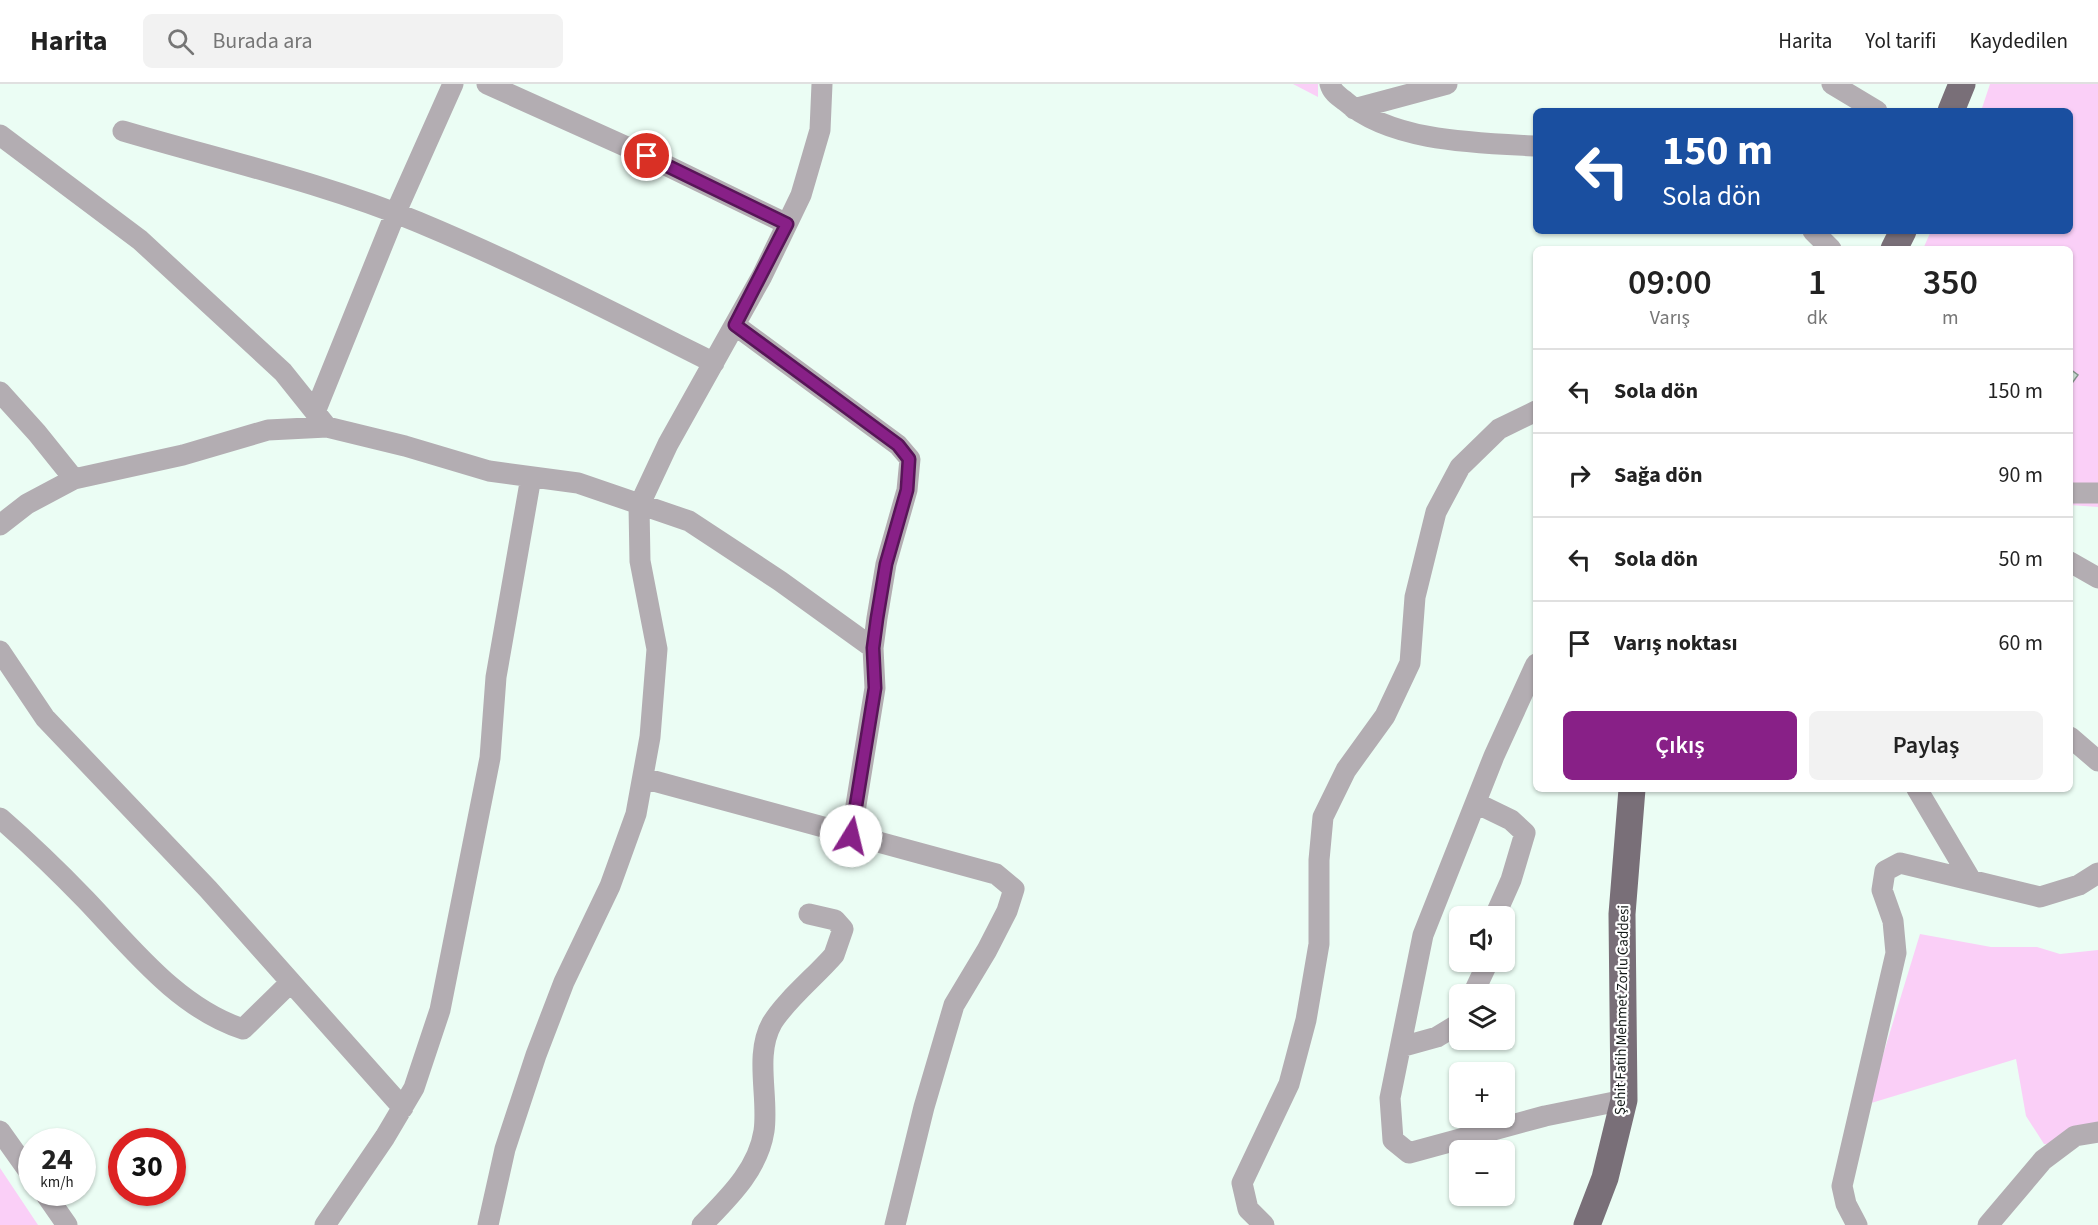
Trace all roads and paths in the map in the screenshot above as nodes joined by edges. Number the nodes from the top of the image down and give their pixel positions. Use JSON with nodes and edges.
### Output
{"nodes":[{"id":1,"x":453,"y":84,"type":"edge"},
{"id":2,"x":487,"y":84,"type":"edge"},
{"id":3,"x":822,"y":84,"type":"edge"},
{"id":4,"x":1330,"y":84,"type":"edge"},
{"id":5,"x":1447,"y":84,"type":"edge"},
{"id":6,"x":1833,"y":84,"type":"edge"},
{"id":7,"x":1962,"y":84,"type":"edge"},
{"id":8,"x":1872,"y":108,"type":"edge"},
{"id":9,"x":1952,"y":108,"type":"edge"},
{"id":10,"x":1354,"y":109,"type":"junction"},
{"id":11,"x":123,"y":131,"type":"dead end"},
{"id":12,"x":0,"y":135,"type":"edge"},
{"id":13,"x":1533,"y":146,"type":"edge"},
{"id":14,"x":395,"y":214,"type":"junction"},
{"id":15,"x":787,"y":224,"type":"junction"},
{"id":16,"x":1816,"y":234,"type":"edge"},
{"id":17,"x":1828,"y":246,"type":"edge"},
{"id":18,"x":735,"y":325,"type":"junction"},
{"id":19,"x":714,"y":363,"type":"junction"},
{"id":20,"x":0,"y":392,"type":"edge"},
{"id":21,"x":1533,"y":412,"type":"edge"},
{"id":22,"x":321,"y":420,"type":"junction"},
{"id":23,"x":531,"y":477,"type":"junction"},
{"id":24,"x":74,"y":479,"type":"junction"},
{"id":25,"x":2073,"y":493,"type":"edge"},
{"id":26,"x":2098,"y":493,"type":"edge"},
{"id":27,"x":639,"y":506,"type":"junction"},
{"id":28,"x":0,"y":525,"type":"edge"},
{"id":29,"x":2073,"y":564,"type":"edge"},
{"id":30,"x":2098,"y":578,"type":"edge"},
{"id":31,"x":873,"y":648,"type":"junction"},
{"id":32,"x":0,"y":651,"type":"edge"},
{"id":33,"x":1533,"y":671,"type":"edge"},
{"id":34,"x":2073,"y":739,"type":"edge"},
{"id":35,"x":2098,"y":760,"type":"edge"},
{"id":36,"x":643,"y":778,"type":"junction"},
{"id":37,"x":1632,"y":792,"type":"edge"},
{"id":38,"x":1919,"y":792,"type":"edge"},
{"id":39,"x":1476,"y":803,"type":"junction"},
{"id":40,"x":0,"y":818,"type":"edge"},
{"id":41,"x":851,"y":836,"type":"junction"},
{"id":42,"x":2098,"y":873,"type":"edge"},
{"id":43,"x":1971,"y":880,"type":"junction"},
{"id":44,"x":1499,"y":906,"type":"edge"},
{"id":45,"x":809,"y":914,"type":"dead end"},
{"id":46,"x":291,"y":982,"type":"junction"},
{"id":47,"x":1449,"y":1030,"type":"edge"},
{"id":48,"x":1401,"y":1047,"type":"junction"},
{"id":49,"x":1624,"y":1100,"type":"junction"},
{"id":50,"x":402,"y":1107,"type":"junction"},
{"id":51,"x":0,"y":1131,"type":"edge"},
{"id":52,"x":2098,"y":1132,"type":"edge"},
{"id":53,"x":18,"y":1156,"type":"edge"},
{"id":54,"x":54,"y":1206,"type":"edge"},
{"id":55,"x":1254,"y":1221,"type":"edge"},
{"id":56,"x":67,"y":1225,"type":"edge"},
{"id":57,"x":325,"y":1225,"type":"edge"},
{"id":58,"x":488,"y":1225,"type":"edge"},
{"id":59,"x":702,"y":1225,"type":"edge"},
{"id":60,"x":894,"y":1225,"type":"edge"},
{"id":61,"x":1587,"y":1225,"type":"edge"},
{"id":62,"x":1857,"y":1225,"type":"edge"},
{"id":63,"x":1988,"y":1225,"type":"edge"}],
"edges":[{"from":1,"to":14,"type":"street"},
{"from":2,"to":15,"type":"street"},
{"from":3,"to":15,"type":"street"},
{"from":4,"to":10,"type":"street"},
{"from":5,"to":10,"type":"street"},
{"from":6,"to":8,"type":"street"},
{"from":7,"to":9,"type":"main road"},
{"from":10,"to":13,"type":"street"},
{"from":11,"to":14,"type":"street"},
{"from":12,"to":22,"type":"street"},
{"from":14,"to":19,"type":"street"},
{"from":14,"to":22,"type":"street"},
{"from":15,"to":18,"type":"street"},
{"from":16,"to":17,"type":"street"},
{"from":18,"to":19,"type":"street"},
{"from":18,"to":31,"type":"street"},
{"from":19,"to":27,"type":"street"},
{"from":20,"to":24,"type":"street"},
{"from":21,"to":55,"type":"street"},
{"from":22,"to":23,"type":"street"},
{"from":22,"to":24,"type":"street"},
{"from":23,"to":27,"type":"street"},
{"from":23,"to":50,"type":"street"},
{"from":24,"to":28,"type":"street"},
{"from":25,"to":26,"type":"street"},
{"from":27,"to":31,"type":"street"},
{"from":27,"to":36,"type":"street"},
{"from":29,"to":30,"type":"street"},
{"from":31,"to":41,"type":"street"},
{"from":32,"to":46,"type":"street"},
{"from":33,"to":39,"type":"street"},
{"from":34,"to":35,"type":"street"},
{"from":36,"to":41,"type":"street"},
{"from":36,"to":58,"type":"street"},
{"from":37,"to":49,"type":"main road","name":"Şehit Fatih Mehmet Zorlu Caddesi"},
{"from":38,"to":43,"type":"street"},
{"from":39,"to":44,"type":"street"},
{"from":39,"to":48,"type":"street"},
{"from":40,"to":46,"type":"street"},
{"from":41,"to":60,"type":"street"},
{"from":42,"to":43,"type":"street"},
{"from":43,"to":62,"type":"street"},
{"from":45,"to":59,"type":"street"},
{"from":46,"to":50,"type":"street"},
{"from":47,"to":48,"type":"street"},
{"from":48,"to":49,"type":"street"},
{"from":49,"to":61,"type":"main road","name":"Şehit Fatih Mehmet Zorlu Caddesi"},
{"from":50,"to":57,"type":"street"},
{"from":51,"to":53,"type":"street"},
{"from":52,"to":63,"type":"street"},
{"from":54,"to":56,"type":"street"}]}
